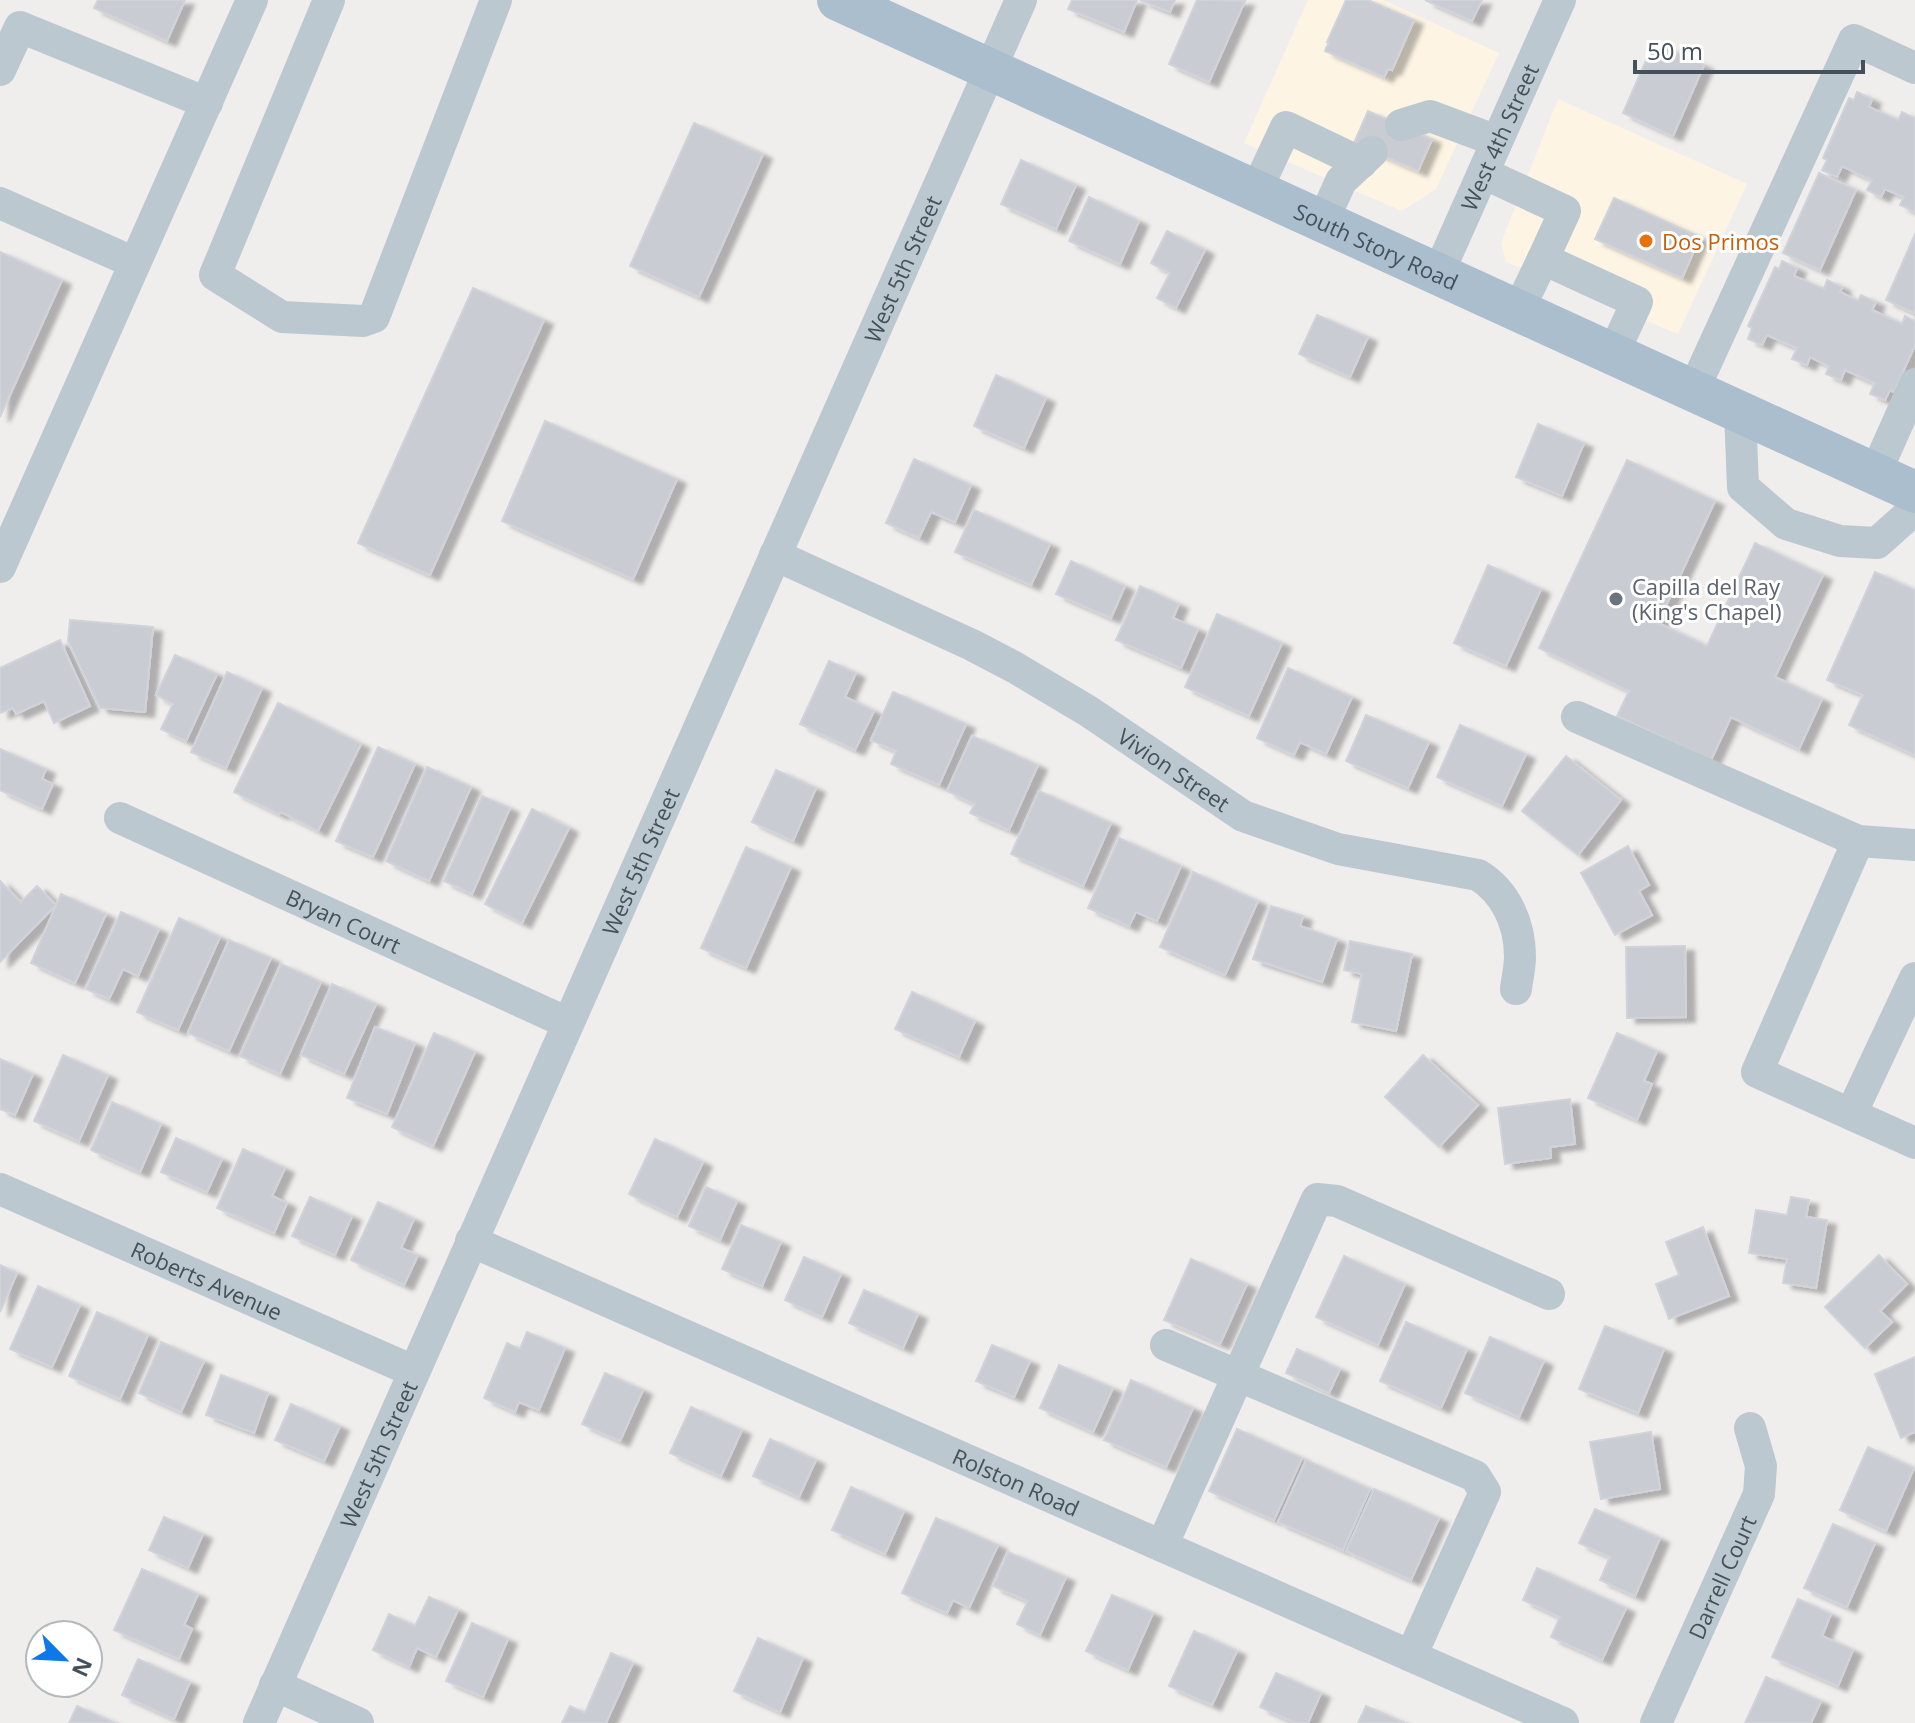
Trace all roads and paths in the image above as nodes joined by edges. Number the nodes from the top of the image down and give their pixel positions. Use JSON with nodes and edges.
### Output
{"nodes":[{"id":1,"x":252,"y":0,"type":"edge"},
{"id":2,"x":329,"y":0,"type":"edge"},
{"id":3,"x":496,"y":0,"type":"edge"},
{"id":4,"x":838,"y":0,"type":"edge"},
{"id":5,"x":1021,"y":0,"type":"edge"},
{"id":6,"x":1560,"y":0,"type":"edge"},
{"id":7,"x":1915,"y":68,"type":"edge"},
{"id":8,"x":990,"y":69,"type":"junction"},
{"id":9,"x":0,"y":70,"type":"edge"},
{"id":10,"x":207,"y":103,"type":"junction"},
{"id":11,"x":1401,"y":125,"type":"dead end"},
{"id":12,"x":1497,"y":141,"type":"junction"},
{"id":13,"x":1483,"y":173,"type":"junction"},
{"id":14,"x":1256,"y":191,"type":"junction"},
{"id":15,"x":0,"y":203,"type":"edge"},
{"id":16,"x":1323,"y":221,"type":"junction"},
{"id":17,"x":1543,"y":259,"type":"junction"},
{"id":18,"x":135,"y":263,"type":"junction"},
{"id":19,"x":1438,"y":274,"type":"junction"},
{"id":20,"x":1518,"y":311,"type":"junction"},
{"id":21,"x":1613,"y":354,"type":"junction"},
{"id":22,"x":1915,"y":384,"type":"edge"},
{"id":23,"x":1693,"y":391,"type":"junction"},
{"id":24,"x":1740,"y":412,"type":"junction"},
{"id":25,"x":1875,"y":474,"type":"junction"},
{"id":26,"x":1915,"y":492,"type":"edge"},
{"id":27,"x":1915,"y":509,"type":"edge"},
{"id":28,"x":775,"y":555,"type":"junction"},
{"id":29,"x":0,"y":567,"type":"edge"},
{"id":30,"x":1577,"y":717,"type":"dead end"},
{"id":31,"x":120,"y":818,"type":"dead end"},
{"id":32,"x":1858,"y":841,"type":"junction"},
{"id":33,"x":1915,"y":845,"type":"edge"},
{"id":34,"x":1915,"y":978,"type":"edge"},
{"id":35,"x":1516,"y":989,"type":"dead end"},
{"id":36,"x":568,"y":1023,"type":"junction"},
{"id":37,"x":1851,"y":1114,"type":"junction"},
{"id":38,"x":1915,"y":1143,"type":"edge"},
{"id":39,"x":0,"y":1189,"type":"edge"},
{"id":40,"x":471,"y":1241,"type":"junction"},
{"id":41,"x":1549,"y":1294,"type":"dead end"},
{"id":42,"x":1166,"y":1345,"type":"dead end"},
{"id":43,"x":413,"y":1371,"type":"junction"},
{"id":44,"x":1237,"y":1375,"type":"junction"},
{"id":45,"x":1750,"y":1428,"type":"dead end"},
{"id":46,"x":1162,"y":1546,"type":"junction"},
{"id":47,"x":1411,"y":1656,"type":"junction"},
{"id":48,"x":275,"y":1685,"type":"junction"},
{"id":49,"x":259,"y":1723,"type":"edge"},
{"id":50,"x":358,"y":1723,"type":"edge"},
{"id":51,"x":1563,"y":1723,"type":"edge"},
{"id":52,"x":1656,"y":1723,"type":"edge"}],
"edges":[{"from":1,"to":10,"type":"street"},
{"from":2,"to":3,"type":"street"},
{"from":4,"to":8,"type":"main road","name":"South Story Road"},
{"from":5,"to":8,"type":"street","name":"West 5th Street"},
{"from":6,"to":12,"type":"street","name":"West 4th Street"},
{"from":7,"to":23,"type":"street"},
{"from":8,"to":14,"type":"main road","name":"South Story Road"},
{"from":8,"to":28,"type":"street","name":"West 5th Street"},
{"from":9,"to":10,"type":"street"},
{"from":10,"to":18,"type":"street"},
{"from":11,"to":12,"type":"street"},
{"from":12,"to":13,"type":"street","name":"West 4th Street"},
{"from":13,"to":17,"type":"street"},
{"from":13,"to":19,"type":"street","name":"West 4th Street"},
{"from":14,"to":16,"type":"main road","name":"South Story Road"},
{"from":14,"to":16,"type":"street"},
{"from":15,"to":18,"type":"street"},
{"from":16,"to":19,"type":"main road","name":"South Story Road"},
{"from":17,"to":20,"type":"street"},
{"from":17,"to":21,"type":"street"},
{"from":18,"to":29,"type":"street"},
{"from":19,"to":20,"type":"main road","name":"South Story Road"},
{"from":20,"to":21,"type":"main road","name":"South Story Road"},
{"from":21,"to":23,"type":"main road","name":"South Story Road"},
{"from":22,"to":25,"type":"street"},
{"from":23,"to":24,"type":"main road","name":"South Story Road"},
{"from":24,"to":25,"type":"main road","name":"South Story Road"},
{"from":24,"to":27,"type":"street"},
{"from":25,"to":26,"type":"main road","name":"South Story Road"},
{"from":28,"to":35,"type":"street","name":"Vivion Street"},
{"from":28,"to":36,"type":"street","name":"West 5th Street"},
{"from":30,"to":32,"type":"street"},
{"from":31,"to":36,"type":"street","name":"Bryan Court"},
{"from":32,"to":33,"type":"street"},
{"from":32,"to":37,"type":"street"},
{"from":34,"to":37,"type":"street"},
{"from":36,"to":40,"type":"street","name":"West 5th Street"},
{"from":37,"to":38,"type":"street"},
{"from":39,"to":43,"type":"street","name":"Roberts Avenue"},
{"from":40,"to":43,"type":"street","name":"West 5th Street"},
{"from":40,"to":46,"type":"street","name":"Rolston Road"},
{"from":41,"to":44,"type":"street"},
{"from":42,"to":44,"type":"street"},
{"from":43,"to":48,"type":"street","name":"West 5th Street"},
{"from":44,"to":46,"type":"street"},
{"from":44,"to":47,"type":"street"},
{"from":45,"to":52,"type":"street","name":"Darrell Court"},
{"from":46,"to":47,"type":"street","name":"Rolston Road"},
{"from":47,"to":51,"type":"street","name":"Rolston Road"},
{"from":48,"to":49,"type":"street","name":"West 5th Street"},
{"from":48,"to":50,"type":"street"}]}
